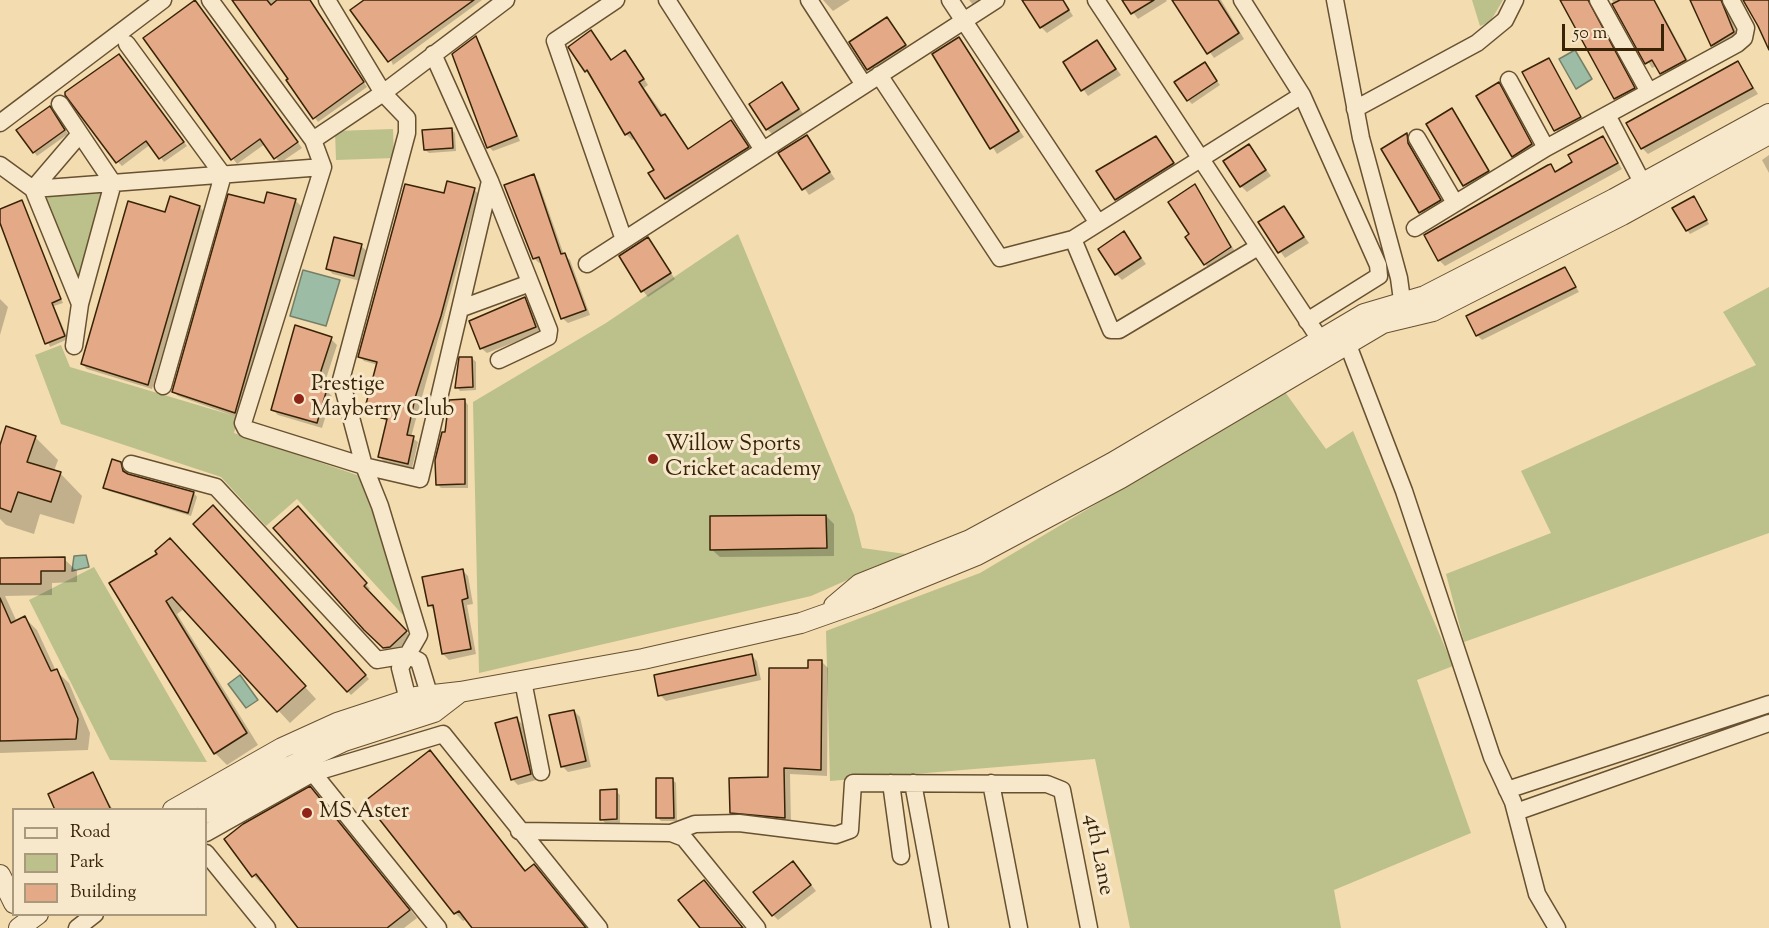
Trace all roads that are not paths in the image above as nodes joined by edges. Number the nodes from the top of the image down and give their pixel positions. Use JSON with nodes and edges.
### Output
{"nodes":[{"id":1,"x":163,"y":0,"type":"edge"},
{"id":2,"x":210,"y":0,"type":"edge"},
{"id":3,"x":506,"y":0,"type":"edge"},
{"id":4,"x":616,"y":0,"type":"edge"},
{"id":5,"x":667,"y":0,"type":"edge"},
{"id":6,"x":809,"y":0,"type":"edge"},
{"id":7,"x":950,"y":0,"type":"edge"},
{"id":8,"x":996,"y":0,"type":"edge"},
{"id":9,"x":1096,"y":0,"type":"edge"},
{"id":10,"x":1242,"y":0,"type":"edge"},
{"id":11,"x":1335,"y":0,"type":"edge"},
{"id":12,"x":1515,"y":0,"type":"edge"},
{"id":13,"x":1598,"y":0,"type":"edge"},
{"id":14,"x":1731,"y":0,"type":"edge"},
{"id":15,"x":333,"y":2,"type":"edge"},
{"id":16,"x":964,"y":21,"type":"junction"},
{"id":17,"x":127,"y":44,"type":"dead end"},
{"id":18,"x":433,"y":54,"type":"junction"},
{"id":19,"x":879,"y":75,"type":"junction"},
{"id":20,"x":1509,"y":80,"type":"dead end"},
{"id":21,"x":864,"y":85,"type":"junction"},
{"id":22,"x":1649,"y":92,"type":"junction"},
{"id":23,"x":383,"y":93,"type":"junction"},
{"id":24,"x":1302,"y":95,"type":"junction"},
{"id":25,"x":60,"y":104,"type":"dead end"},
{"id":26,"x":1355,"y":109,"type":"junction"},
{"id":27,"x":1769,"y":114,"type":"edge"},
{"id":28,"x":1607,"y":115,"type":"junction"},
{"id":29,"x":0,"y":123,"type":"edge"},
{"id":30,"x":80,"y":134,"type":"junction"},
{"id":31,"x":1769,"y":134,"type":"edge"},
{"id":32,"x":1417,"y":138,"type":"dead end"},
{"id":33,"x":313,"y":140,"type":"junction"},
{"id":34,"x":1546,"y":148,"type":"junction"},
{"id":35,"x":763,"y":150,"type":"junction"},
{"id":36,"x":1200,"y":159,"type":"junction"},
{"id":37,"x":0,"y":165,"type":"edge"},
{"id":38,"x":323,"y":167,"type":"junction"},
{"id":39,"x":222,"y":175,"type":"junction"},
{"id":40,"x":490,"y":181,"type":"junction"},
{"id":41,"x":113,"y":183,"type":"junction"},
{"id":42,"x":1643,"y":184,"type":"junction"},
{"id":43,"x":33,"y":189,"type":"junction"},
{"id":44,"x":1455,"y":203,"type":"junction"},
{"id":45,"x":1098,"y":223,"type":"junction"},
{"id":46,"x":1415,"y":228,"type":"dead end"},
{"id":47,"x":1072,"y":239,"type":"junction"},
{"id":48,"x":624,"y":240,"type":"junction"},
{"id":49,"x":1258,"y":247,"type":"junction"},
{"id":50,"x":587,"y":264,"type":"dead end"},
{"id":51,"x":530,"y":283,"type":"junction"},
{"id":52,"x":80,"y":303,"type":"junction"},
{"id":53,"x":462,"y":308,"type":"junction"},
{"id":54,"x":1404,"y":310,"type":"junction"},
{"id":55,"x":1307,"y":321,"type":"junction"},
{"id":56,"x":1345,"y":335,"type":"junction"},
{"id":57,"x":74,"y":346,"type":"dead end"},
{"id":58,"x":1325,"y":347,"type":"junction"},
{"id":59,"x":499,"y":360,"type":"dead end"},
{"id":60,"x":164,"y":386,"type":"dead end"},
{"id":61,"x":131,"y":464,"type":"dead end"},
{"id":62,"x":364,"y":466,"type":"junction"},
{"id":63,"x":407,"y":654,"type":"junction"},
{"id":64,"x":523,"y":681,"type":"junction"},
{"id":65,"x":408,"y":699,"type":"junction"},
{"id":66,"x":432,"y":704,"type":"junction"},
{"id":67,"x":1769,"y":704,"type":"edge"},
{"id":68,"x":414,"y":720,"type":"junction"},
{"id":69,"x":1769,"y":723,"type":"edge"},
{"id":70,"x":1650,"y":743,"type":"junction"},
{"id":71,"x":304,"y":758,"type":"junction"},
{"id":72,"x":1656,"y":763,"type":"junction"},
{"id":73,"x":541,"y":772,"type":"dead end"},
{"id":74,"x":891,"y":783,"type":"junction"},
{"id":75,"x":913,"y":783,"type":"junction"},
{"id":76,"x":991,"y":783,"type":"junction"},
{"id":77,"x":1507,"y":790,"type":"junction"},
{"id":78,"x":178,"y":808,"type":"edge"},
{"id":79,"x":207,"y":812,"type":"edge"},
{"id":80,"x":1516,"y":812,"type":"junction"},
{"id":81,"x":519,"y":831,"type":"junction"},
{"id":82,"x":207,"y":832,"type":"edge"},
{"id":83,"x":671,"y":833,"type":"junction"},
{"id":84,"x":207,"y":855,"type":"edge"},
{"id":85,"x":901,"y":856,"type":"dead end"},
{"id":86,"x":0,"y":875,"type":"edge"},
{"id":87,"x":12,"y":899,"type":"edge"},
{"id":88,"x":267,"y":928,"type":"edge"},
{"id":89,"x":438,"y":928,"type":"edge"},
{"id":90,"x":599,"y":928,"type":"edge"},
{"id":91,"x":757,"y":928,"type":"edge"},
{"id":92,"x":940,"y":928,"type":"edge"},
{"id":93,"x":1019,"y":928,"type":"edge"},
{"id":94,"x":1089,"y":928,"type":"edge"},
{"id":95,"x":1557,"y":928,"type":"edge"}],
"edges":[{"from":1,"to":29,"type":"street"},
{"from":2,"to":33,"type":"street"},
{"from":3,"to":18,"type":"street"},
{"from":4,"to":48,"type":"street"},
{"from":5,"to":35,"type":"street"},
{"from":6,"to":21,"type":"street"},
{"from":7,"to":16,"type":"street"},
{"from":8,"to":16,"type":"street"},
{"from":9,"to":36,"type":"street"},
{"from":10,"to":24,"type":"street"},
{"from":11,"to":26,"type":"street"},
{"from":12,"to":26,"type":"street"},
{"from":13,"to":22,"type":"street"},
{"from":14,"to":22,"type":"street"},
{"from":15,"to":23,"type":"street"},
{"from":16,"to":19,"type":"street"},
{"from":16,"to":45,"type":"street"},
{"from":17,"to":39,"type":"street"},
{"from":18,"to":23,"type":"street"},
{"from":18,"to":40,"type":"street"},
{"from":19,"to":21,"type":"street"},
{"from":19,"to":47,"type":"street"},
{"from":20,"to":34,"type":"street"},
{"from":21,"to":35,"type":"street"},
{"from":22,"to":28,"type":"street"},
{"from":23,"to":33,"type":"street"},
{"from":23,"to":62,"type":"street"},
{"from":24,"to":36,"type":"street"},
{"from":24,"to":55,"type":"street"},
{"from":25,"to":30,"type":"street"},
{"from":26,"to":54,"type":"street"},
{"from":27,"to":42,"type":"street"},
{"from":28,"to":34,"type":"street"},
{"from":28,"to":42,"type":"street"},
{"from":30,"to":41,"type":"street"},
{"from":30,"to":43,"type":"street"},
{"from":31,"to":54,"type":"street"},
{"from":32,"to":44,"type":"street"},
{"from":33,"to":38,"type":"street"},
{"from":34,"to":44,"type":"street"},
{"from":35,"to":48,"type":"street"},
{"from":36,"to":45,"type":"street"},
{"from":36,"to":49,"type":"street"},
{"from":37,"to":43,"type":"street"},
{"from":38,"to":39,"type":"street"},
{"from":38,"to":62,"type":"street"},
{"from":39,"to":41,"type":"street"},
{"from":39,"to":60,"type":"street"},
{"from":40,"to":51,"type":"street"},
{"from":40,"to":53,"type":"street"},
{"from":41,"to":43,"type":"street"},
{"from":41,"to":52,"type":"street"},
{"from":42,"to":54,"type":"street"},
{"from":43,"to":52,"type":"street"},
{"from":44,"to":46,"type":"street"},
{"from":45,"to":47,"type":"street"},
{"from":47,"to":49,"type":"street"},
{"from":48,"to":50,"type":"street"},
{"from":49,"to":55,"type":"street"},
{"from":51,"to":53,"type":"street"},
{"from":51,"to":59,"type":"street"},
{"from":52,"to":57,"type":"street"},
{"from":53,"to":62,"type":"street"},
{"from":54,"to":56,"type":"street"},
{"from":55,"to":58,"type":"street"},
{"from":56,"to":58,"type":"street"},
{"from":56,"to":77,"type":"street"},
{"from":58,"to":64,"type":"street"},
{"from":61,"to":63,"type":"street"},
{"from":62,"to":63,"type":"street"},
{"from":63,"to":65,"type":"street"},
{"from":63,"to":66,"type":"street"},
{"from":64,"to":66,"type":"street"},
{"from":64,"to":73,"type":"street"},
{"from":65,"to":66,"type":"street"},
{"from":65,"to":68,"type":"street"},
{"from":65,"to":71,"type":"street"},
{"from":66,"to":68,"type":"street"},
{"from":67,"to":70,"type":"street"},
{"from":68,"to":71,"type":"street"},
{"from":69,"to":72,"type":"street"},
{"from":70,"to":72,"type":"street"},
{"from":70,"to":77,"type":"street"},
{"from":71,"to":78,"type":"street"},
{"from":71,"to":79,"type":"street"},
{"from":71,"to":81,"type":"street"},
{"from":71,"to":82,"type":"street"},
{"from":71,"to":89,"type":"street"},
{"from":72,"to":80,"type":"street"},
{"from":74,"to":75,"type":"street"},
{"from":74,"to":83,"type":"street"},
{"from":74,"to":85,"type":"street"},
{"from":75,"to":76,"type":"street"},
{"from":75,"to":92,"type":"street"},
{"from":76,"to":93,"type":"street"},
{"from":76,"to":94,"type":"street","name":"4th Lane"},
{"from":77,"to":80,"type":"street"},
{"from":80,"to":95,"type":"street"},
{"from":81,"to":83,"type":"street"},
{"from":81,"to":90,"type":"street"},
{"from":83,"to":91,"type":"street"},
{"from":84,"to":88,"type":"street"},
{"from":86,"to":87,"type":"street"}]}
